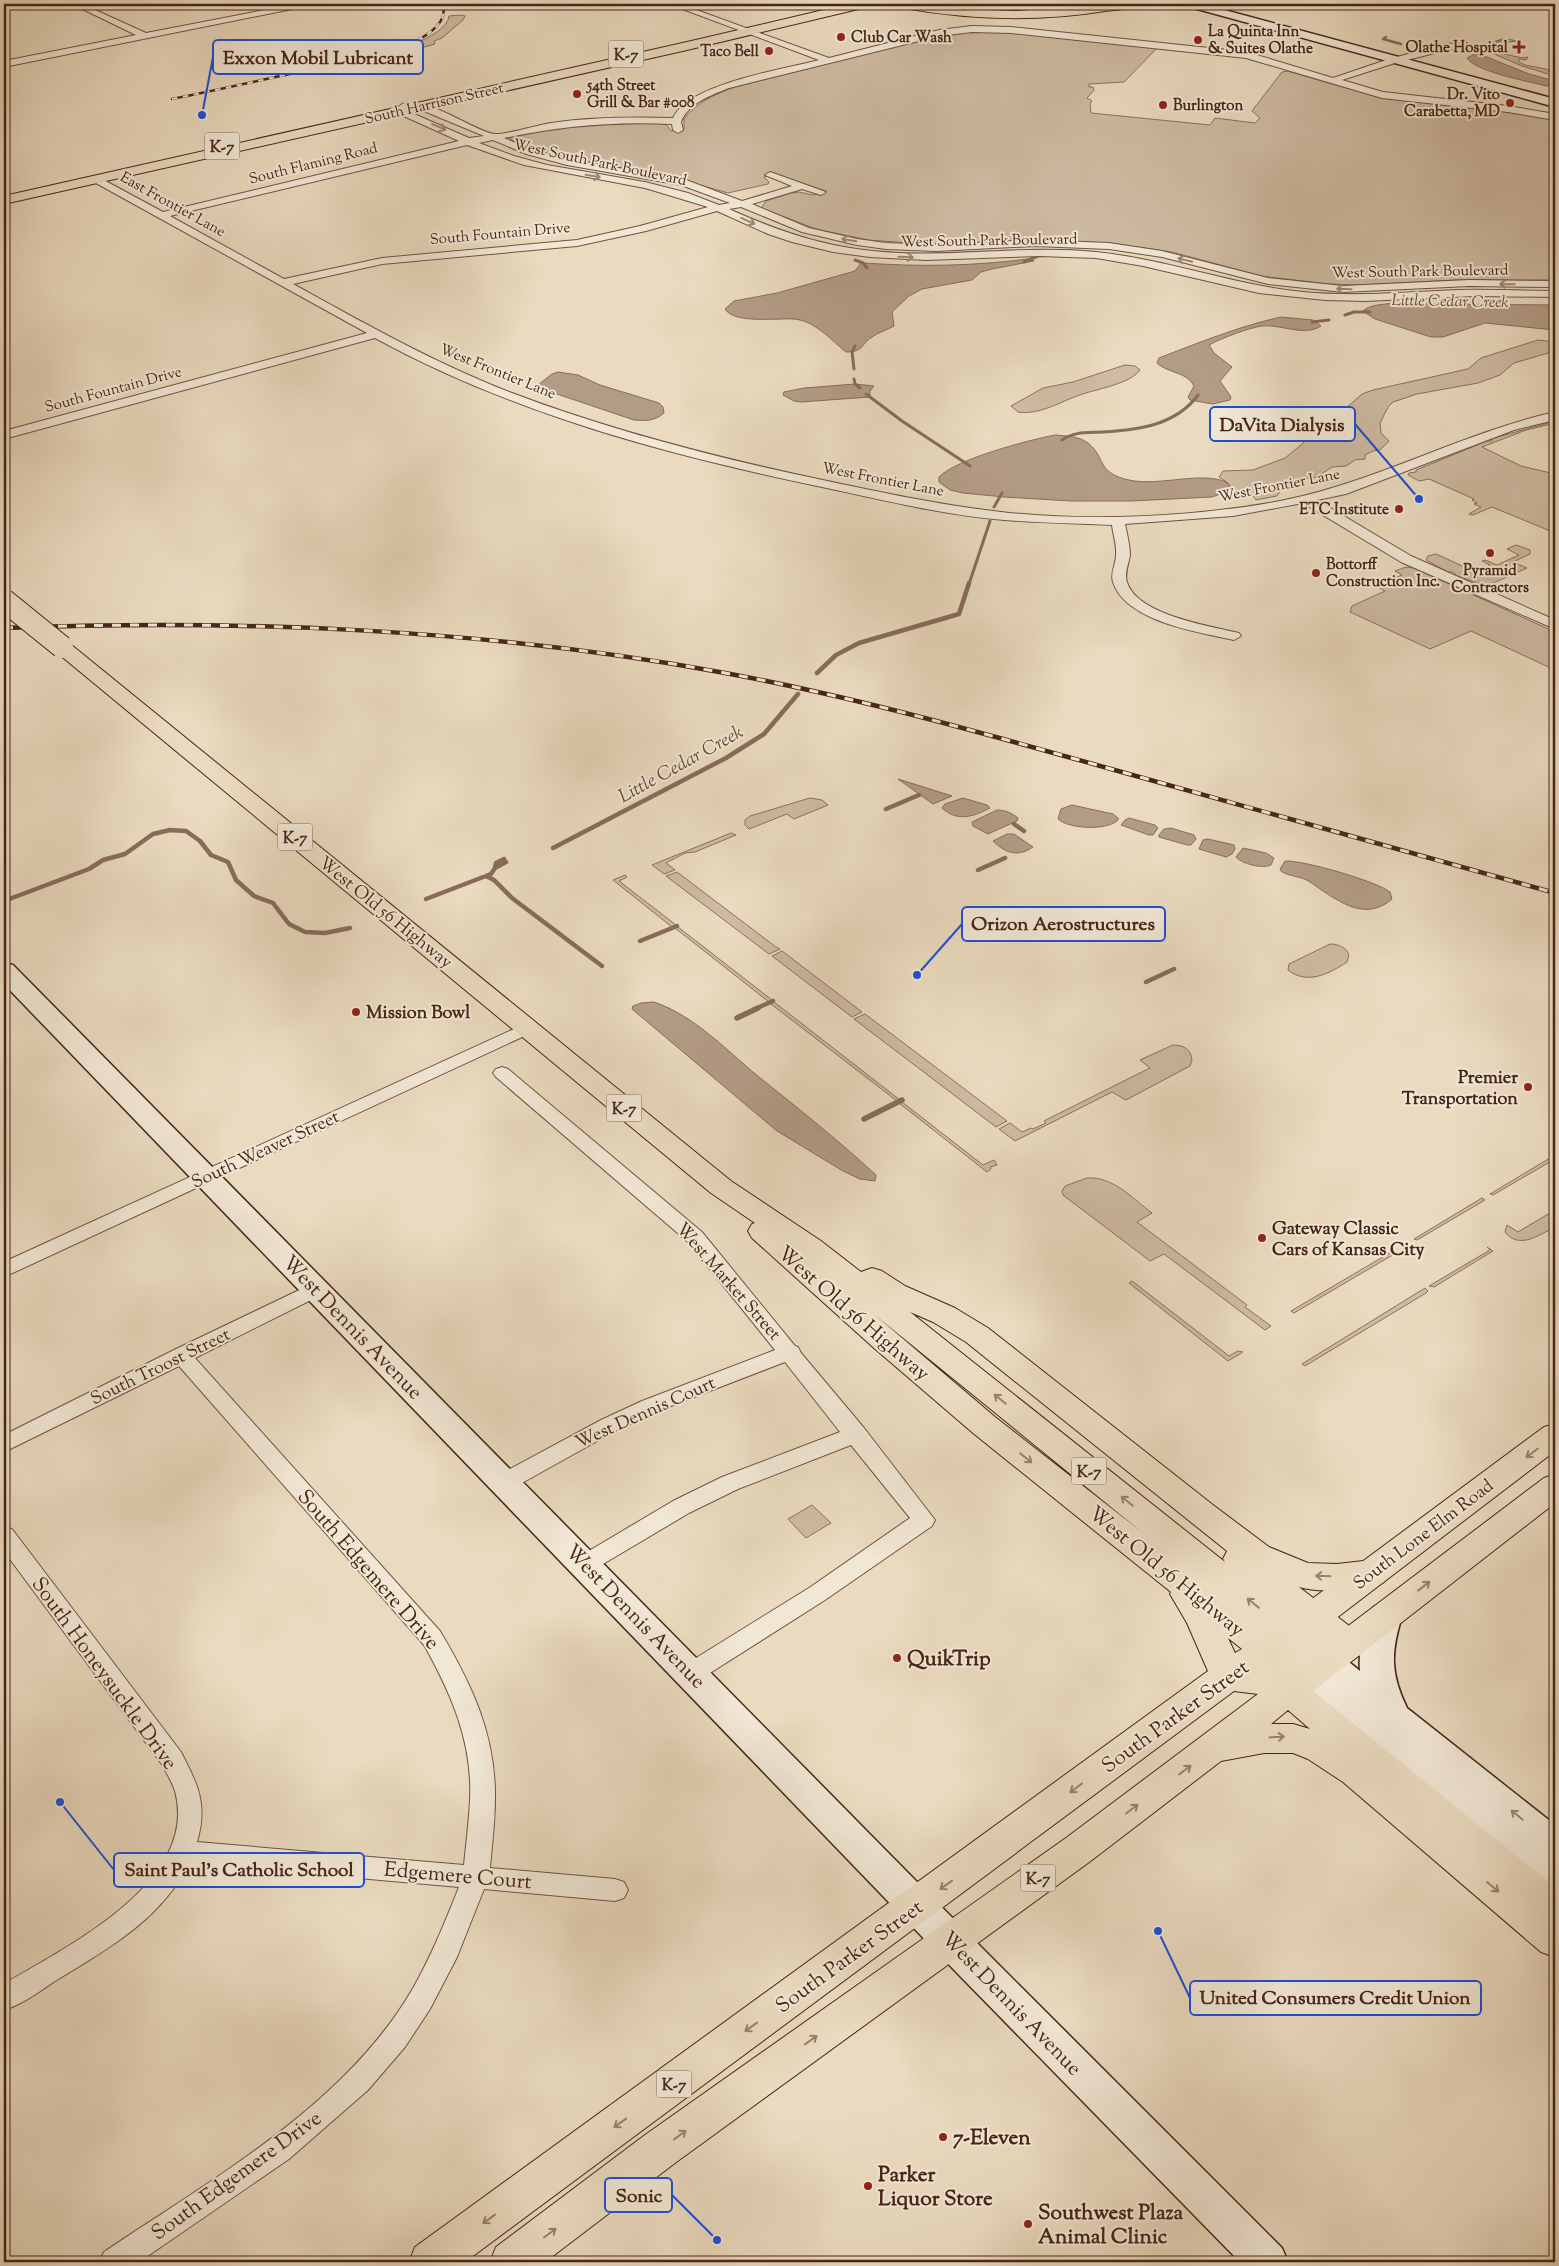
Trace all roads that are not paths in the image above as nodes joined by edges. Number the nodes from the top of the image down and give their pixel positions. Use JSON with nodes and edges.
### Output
{"nodes":[{"id":1,"x":76,"y":4,"type":"edge"},
{"id":2,"x":307,"y":4,"type":"edge"},
{"id":3,"x":673,"y":4,"type":"edge"},
{"id":4,"x":686,"y":4,"type":"edge"},
{"id":5,"x":863,"y":4,"type":"edge"},
{"id":6,"x":912,"y":4,"type":"edge"},
{"id":7,"x":1108,"y":4,"type":"edge"},
{"id":8,"x":1128,"y":4,"type":"edge"},
{"id":9,"x":1178,"y":4,"type":"edge"},
{"id":10,"x":1192,"y":4,"type":"edge"},
{"id":11,"x":1214,"y":4,"type":"edge"},
{"id":12,"x":883,"y":5,"type":"edge"},
{"id":13,"x":840,"y":6,"type":"edge"},
{"id":14,"x":748,"y":28,"type":"junction"},
{"id":15,"x":145,"y":36,"type":"junction"},
{"id":16,"x":841,"y":56,"type":"junction"},
{"id":17,"x":827,"y":60,"type":"junction"},
{"id":18,"x":1412,"y":60,"type":"junction"},
{"id":19,"x":4,"y":64,"type":"edge"},
{"id":20,"x":1331,"y":81,"type":"junction"},
{"id":21,"x":1342,"y":84,"type":"junction"},
{"id":22,"x":1555,"y":96,"type":"edge"},
{"id":23,"x":1555,"y":103,"type":"edge"},
{"id":24,"x":422,"y":106,"type":"junction"},
{"id":25,"x":402,"y":108,"type":"junction"},
{"id":26,"x":1555,"y":116,"type":"edge"},
{"id":27,"x":677,"y":122,"type":"junction"},
{"id":28,"x":484,"y":134,"type":"junction"},
{"id":29,"x":496,"y":138,"type":"junction"},
{"id":30,"x":470,"y":141,"type":"junction"},
{"id":31,"x":770,"y":175,"type":"dead end"},
{"id":32,"x":97,"y":180,"type":"junction"},
{"id":33,"x":787,"y":181,"type":"junction"},
{"id":34,"x":801,"y":186,"type":"junction"},
{"id":35,"x":821,"y":192,"type":"dead end"},
{"id":36,"x":4,"y":193,"type":"edge"},
{"id":37,"x":4,"y":200,"type":"edge"},
{"id":38,"x":730,"y":200,"type":"junction"},
{"id":39,"x":742,"y":204,"type":"junction"},
{"id":40,"x":717,"y":208,"type":"junction"},
{"id":41,"x":162,"y":215,"type":"junction"},
{"id":42,"x":1114,"y":252,"type":"junction"},
{"id":43,"x":236,"y":255,"type":"joint"},
{"id":44,"x":285,"y":282,"type":"junction"},
{"id":45,"x":1555,"y":284,"type":"edge"},
{"id":46,"x":1317,"y":292,"type":"junction"},
{"id":47,"x":1555,"y":294,"type":"edge"},
{"id":48,"x":376,"y":334,"type":"junction"},
{"id":49,"x":1555,"y":416,"type":"edge"},
{"id":50,"x":4,"y":435,"type":"edge"},
{"id":51,"x":1307,"y":500,"type":"junction"},
{"id":52,"x":1118,"y":520,"type":"junction"},
{"id":53,"x":4,"y":600,"type":"edge"},
{"id":54,"x":1555,"y":625,"type":"edge"},
{"id":55,"x":1234,"y":636,"type":"dead end"},
{"id":56,"x":4,"y":970,"type":"edge"},
{"id":57,"x":527,"y":1028,"type":"junction"},
{"id":58,"x":502,"y":1073,"type":"dead end"},
{"id":59,"x":206,"y":1176,"type":"junction"},
{"id":60,"x":721,"y":1187,"type":"junction"},
{"id":61,"x":4,"y":1270,"type":"edge"},
{"id":62,"x":316,"y":1289,"type":"junction"},
{"id":63,"x":828,"y":1291,"type":"junction"},
{"id":64,"x":887,"y":1308,"type":"junction"},
{"id":65,"x":791,"y":1352,"type":"junction"},
{"id":66,"x":180,"y":1355,"type":"junction"},
{"id":67,"x":856,"y":1434,"type":"junction"},
{"id":68,"x":1555,"y":1435,"type":"edge"},
{"id":69,"x":4,"y":1444,"type":"edge"},
{"id":70,"x":505,"y":1482,"type":"junction"},
{"id":71,"x":1555,"y":1486,"type":"edge"},
{"id":72,"x":924,"y":1520,"type":"joint"},
{"id":73,"x":4,"y":1535,"type":"edge"},
{"id":74,"x":585,"y":1564,"type":"junction"},
{"id":75,"x":1372,"y":1573,"type":"junction"},
{"id":76,"x":1177,"y":1578,"type":"junction"},
{"id":77,"x":1386,"y":1616,"type":"junction"},
{"id":78,"x":1291,"y":1634,"type":"junction"},
{"id":79,"x":1317,"y":1669,"type":"junction"},
{"id":80,"x":692,"y":1673,"type":"junction"},
{"id":81,"x":1228,"y":1676,"type":"junction"},
{"id":82,"x":1394,"y":1717,"type":"junction"},
{"id":83,"x":1212,"y":1749,"type":"junction"},
{"id":84,"x":1555,"y":1846,"type":"edge"},
{"id":85,"x":181,"y":1851,"type":"junction"},
{"id":86,"x":476,"y":1876,"type":"junction"},
{"id":87,"x":1555,"y":1882,"type":"edge"},
{"id":88,"x":615,"y":1890,"type":"dead end"},
{"id":89,"x":918,"y":1906,"type":"junction"},
{"id":90,"x":1555,"y":1909,"type":"edge"},
{"id":91,"x":949,"y":1940,"type":"junction"},
{"id":92,"x":1555,"y":1940,"type":"edge"},
{"id":93,"x":4,"y":1998,"type":"edge"},
{"id":94,"x":114,"y":2262,"type":"edge"},
{"id":95,"x":430,"y":2262,"type":"edge"},
{"id":96,"x":511,"y":2262,"type":"edge"},
{"id":97,"x":1268,"y":2262,"type":"edge"}],
"edges":[{"from":1,"to":15,"type":"street"},
{"from":2,"to":15,"type":"street"},
{"from":3,"to":14,"type":"street"},
{"from":4,"to":14,"type":"street"},
{"from":5,"to":13,"type":"main road","name":"South Harrison Street","number":"K-7"},
{"from":6,"to":7,"type":"main road"},
{"from":6,"to":8,"type":"main road"},
{"from":6,"to":12,"type":"main road"},
{"from":9,"to":10,"type":"main road"},
{"from":10,"to":18,"type":"main road"},
{"from":11,"to":18,"type":"main road"},
{"from":12,"to":13,"type":"main road"},
{"from":13,"to":14,"type":"main road","name":"South Harrison Street","number":"K-7"},
{"from":14,"to":16,"type":"street"},
{"from":14,"to":17,"type":"street"},
{"from":14,"to":24,"type":"main road","name":"South Harrison Street","number":"K-7"},
{"from":14,"to":25,"type":"main road","name":"South Harrison Street","number":"K-7"},
{"from":15,"to":19,"type":"street"},
{"from":16,"to":17,"type":"street"},
{"from":16,"to":20,"type":"street"},
{"from":17,"to":27,"type":"street"},
{"from":18,"to":20,"type":"street"},
{"from":18,"to":21,"type":"street"},
{"from":18,"to":22,"type":"main road"},
{"from":18,"to":23,"type":"main road"},
{"from":20,"to":21,"type":"street"},
{"from":21,"to":26,"type":"street"},
{"from":24,"to":25,"type":"main road","name":"South Harrison Street","number":"K-7"},
{"from":24,"to":28,"type":"street","name":"West South Park Boulevard"},
{"from":25,"to":30,"type":"street","name":"West South Park Boulevard","one_way":true},
{"from":25,"to":32,"type":"main road","name":"South Harrison Street","number":"K-7"},
{"from":25,"to":36,"type":"main road","name":"South Harrison Street","number":"K-7"},
{"from":27,"to":28,"type":"street"},
{"from":27,"to":29,"type":"street"},
{"from":28,"to":29,"type":"street","name":"West South Park Boulevard"},
{"from":28,"to":30,"type":"street"},
{"from":29,"to":30,"type":"street"},
{"from":29,"to":38,"type":"street","name":"West South Park Boulevard"},
{"from":30,"to":40,"type":"street","name":"West South Park Boulevard","one_way":true},
{"from":30,"to":41,"type":"street","name":"South Flaming Road"},
{"from":31,"to":33,"type":"street"},
{"from":32,"to":37,"type":"main road","name":"South Harrison Street","number":"K-7"},
{"from":32,"to":41,"type":"street","name":"East Frontier Lane"},
{"from":33,"to":34,"type":"street"},
{"from":33,"to":38,"type":"street","name":"South Fountain Drive"},
{"from":34,"to":35,"type":"street"},
{"from":34,"to":39,"type":"street","name":"South Fountain Drive"},
{"from":38,"to":39,"type":"street","name":"West South Park Boulevard"},
{"from":38,"to":40,"type":"street","name":"South Fountain Drive"},
{"from":39,"to":40,"type":"street","name":"South Fountain Drive"},
{"from":42,"to":39,"type":"street","name":"West South Park Boulevard","one_way":true},
{"from":40,"to":42,"type":"street","name":"West South Park Boulevard","one_way":true},
{"from":40,"to":44,"type":"street","name":"South Fountain Drive"},
{"from":41,"to":43,"type":"street","name":"East Frontier Lane"},
{"from":42,"to":46,"type":"street","name":"West South Park Boulevard"},
{"from":43,"to":44,"type":"street","name":"West Frontier Lane"},
{"from":44,"to":48,"type":"street","name":"West Frontier Lane"},
{"from":45,"to":46,"type":"street","name":"West South Park Boulevard","one_way":true},
{"from":46,"to":47,"type":"street","name":"West South Park Boulevard"},
{"from":48,"to":50,"type":"street","name":"South Fountain Drive"},
{"from":48,"to":52,"type":"street","name":"West Frontier Lane"},
{"from":49,"to":51,"type":"street","name":"West Frontier Lane"},
{"from":51,"to":52,"type":"street","name":"West Frontier Lane"},
{"from":51,"to":54,"type":"street"},
{"from":52,"to":55,"type":"street"},
{"from":53,"to":57,"type":"main road","name":"West Old 56 Highway","number":"K-7","bridge":true},
{"from":56,"to":59,"type":"main road","name":"West Dennis Avenue"},
{"from":57,"to":59,"type":"street","name":"South Weaver Street"},
{"from":57,"to":60,"type":"main road","name":"West Old 56 Highway","number":"K-7"},
{"from":58,"to":65,"type":"street","name":"West Market Street"},
{"from":59,"to":61,"type":"street","name":"South Weaver Street"},
{"from":59,"to":62,"type":"main road","name":"West Dennis Avenue"},
{"from":60,"to":63,"type":"main road","name":"West Old 56 Highway","number":"K-7"},
{"from":60,"to":64,"type":"main road","name":"West Old 56 Highway","number":"K-7"},
{"from":75,"to":60,"type":"main road","one_way":true},
{"from":62,"to":66,"type":"street","name":"South Troost Street"},
{"from":62,"to":70,"type":"main road","name":"West Dennis Avenue"},
{"from":63,"to":64,"type":"main road"},
{"from":63,"to":76,"type":"main road","name":"West Old 56 Highway","number":"K-7","one_way":true},
{"from":64,"to":78,"type":"main road","name":"West Old 56 Highway","number":"K-7"},
{"from":65,"to":67,"type":"street","name":"West Market Street"},
{"from":65,"to":70,"type":"street","name":"West Dennis Court"},
{"from":66,"to":69,"type":"street","name":"South Troost Street"},
{"from":66,"to":86,"type":"street","name":"South Edgemere Drive"},
{"from":67,"to":72,"type":"street","name":"West Market Street"},
{"from":67,"to":74,"type":"street"},
{"from":68,"to":75,"type":"main road","name":"South Lone Elm Road","one_way":true},
{"from":70,"to":74,"type":"main road","name":"West Dennis Avenue"},
{"from":77,"to":71,"type":"main road","one_way":true},
{"from":72,"to":80,"type":"street"},
{"from":73,"to":85,"type":"street","name":"South Honeysuckle Drive"},
{"from":74,"to":80,"type":"main road","name":"West Dennis Avenue"},
{"from":75,"to":78,"type":"main road","name":"South Lone Elm Road"},
{"from":76,"to":78,"type":"main road","name":"West Old 56 Highway"},
{"from":76,"to":81,"type":"main road","number":"K-7"},
{"from":77,"to":79,"type":"main road"},
{"from":77,"to":82,"type":"main road"},
{"from":78,"to":79,"type":"main road","name":"West Old 56 Highway"},
{"from":78,"to":79,"type":"main road"},
{"from":78,"to":81,"type":"main road","name":"South Parker Street"},
{"from":79,"to":81,"type":"main road"},
{"from":79,"to":82,"type":"main road","name":"West Old 56 Highway"},
{"from":79,"to":83,"type":"main road","number":"K-7"},
{"from":79,"to":87,"type":"main road","name":"West Old 56 Highway"},
{"from":79,"to":90,"type":"main road"},
{"from":80,"to":89,"type":"main road","name":"West Dennis Avenue"},
{"from":81,"to":89,"type":"main road","name":"South Parker Street","number":"K-7","one_way":true},
{"from":84,"to":82,"type":"main road","name":"West Old 56 Highway","one_way":true},
{"from":91,"to":83,"type":"main road","number":"K-7","one_way":true},
{"from":83,"to":92,"type":"main road","one_way":true},
{"from":85,"to":86,"type":"street","name":"Edgemere Court"},
{"from":85,"to":93,"type":"street","name":"South Honeysuckle Drive"},
{"from":86,"to":88,"type":"street","name":"Edgemere Court"},
{"from":86,"to":94,"type":"street","name":"South Edgemere Drive"},
{"from":89,"to":91,"type":"main road","name":"West Dennis Avenue"},
{"from":89,"to":95,"type":"main road","name":"South Parker Street","number":"K-7","one_way":true},
{"from":96,"to":91,"type":"main road","number":"K-7","one_way":true},
{"from":91,"to":97,"type":"main road","name":"West Dennis Avenue"}]}
